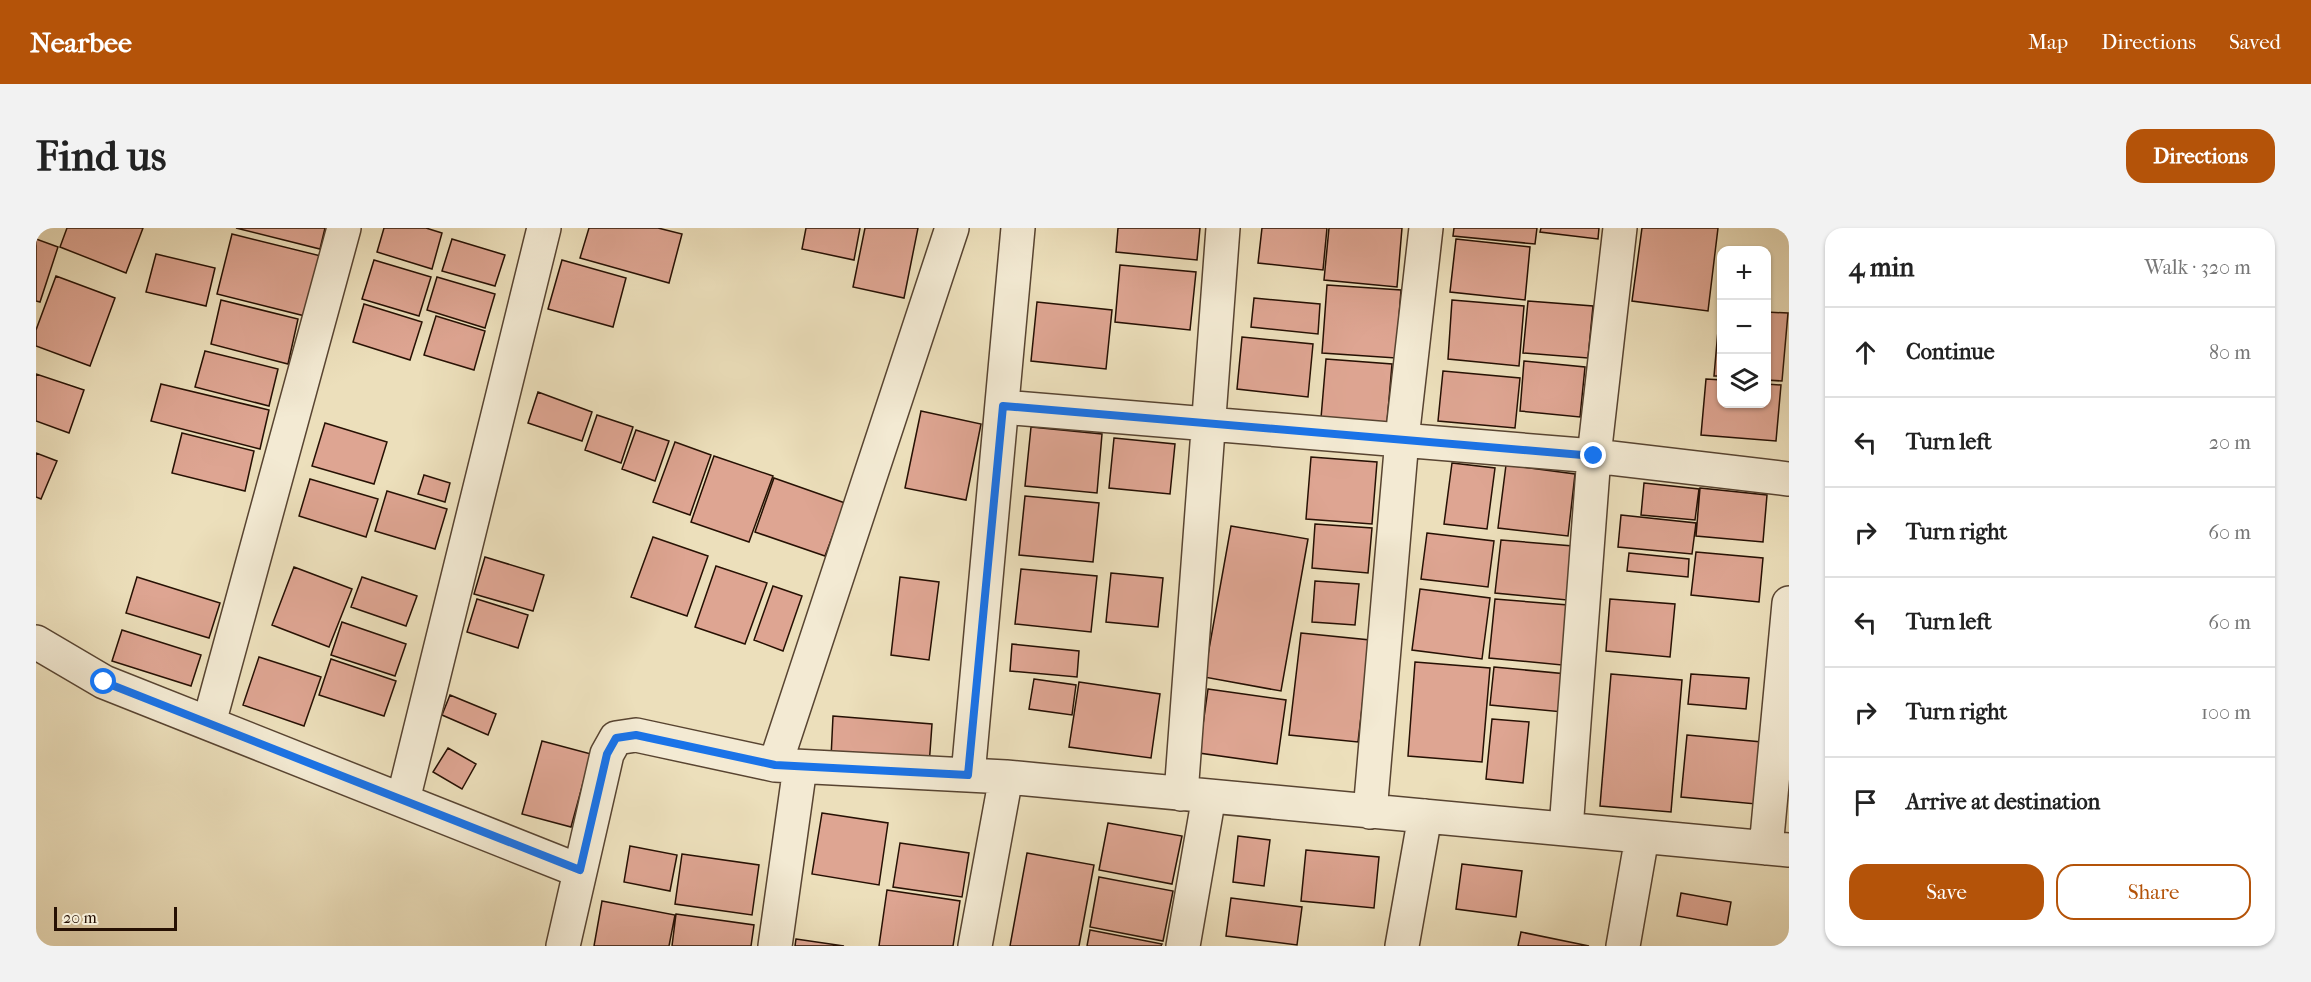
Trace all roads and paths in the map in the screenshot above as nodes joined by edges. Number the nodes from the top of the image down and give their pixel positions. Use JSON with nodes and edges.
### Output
{"nodes":[{"id":1,"x":344,"y":228,"type":"edge"},
{"id":2,"x":544,"y":228,"type":"edge"},
{"id":3,"x":952,"y":228,"type":"edge"},
{"id":4,"x":1018,"y":228,"type":"edge"},
{"id":5,"x":1223,"y":228,"type":"edge"},
{"id":6,"x":1426,"y":228,"type":"edge"},
{"id":7,"x":1620,"y":228,"type":"edge"},
{"id":8,"x":1003,"y":406,"type":"junction"},
{"id":9,"x":1207,"y":423,"type":"junction"},
{"id":10,"x":1402,"y":440,"type":"junction"},
{"id":11,"x":1594,"y":456,"type":"junction"},
{"id":12,"x":1789,"y":479,"type":"edge"},
{"id":13,"x":1789,"y":603,"type":"edge"},
{"id":14,"x":36,"y":642,"type":"edge"},
{"id":15,"x":209,"y":723,"type":"junction"},
{"id":16,"x":788,"y":766,"type":"junction"},
{"id":17,"x":968,"y":775,"type":"junction"},
{"id":18,"x":1006,"y":777,"type":"junction"},
{"id":19,"x":1195,"y":795,"type":"junction"},
{"id":20,"x":403,"y":800,"type":"junction"},
{"id":21,"x":1370,"y":812,"type":"junction"},
{"id":22,"x":1425,"y":816,"type":"junction"},
{"id":23,"x":1566,"y":830,"type":"junction"},
{"id":24,"x":1642,"y":837,"type":"junction"},
{"id":25,"x":1778,"y":849,"type":"edge"},
{"id":26,"x":580,"y":870,"type":"junction"},
{"id":27,"x":564,"y":946,"type":"edge"},
{"id":28,"x":775,"y":946,"type":"edge"},
{"id":29,"x":975,"y":946,"type":"edge"},
{"id":30,"x":1183,"y":946,"type":"edge"},
{"id":31,"x":1402,"y":946,"type":"edge"},
{"id":32,"x":1623,"y":946,"type":"edge"}],
"edges":[{"from":1,"to":15,"type":"street"},
{"from":2,"to":20,"type":"street"},
{"from":3,"to":16,"type":"street"},
{"from":4,"to":8,"type":"street"},
{"from":5,"to":9,"type":"street"},
{"from":6,"to":10,"type":"street"},
{"from":7,"to":11,"type":"street"},
{"from":8,"to":9,"type":"street"},
{"from":8,"to":17,"type":"street"},
{"from":9,"to":10,"type":"street"},
{"from":9,"to":19,"type":"street"},
{"from":10,"to":11,"type":"street"},
{"from":10,"to":21,"type":"street"},
{"from":11,"to":12,"type":"street"},
{"from":11,"to":23,"type":"street"},
{"from":13,"to":25,"type":"street"},
{"from":14,"to":15,"type":"street"},
{"from":15,"to":20,"type":"street"},
{"from":16,"to":17,"type":"street"},
{"from":16,"to":26,"type":"street"},
{"from":16,"to":28,"type":"street"},
{"from":17,"to":18,"type":"street"},
{"from":18,"to":19,"type":"street"},
{"from":18,"to":29,"type":"street"},
{"from":19,"to":21,"type":"street"},
{"from":19,"to":30,"type":"street"},
{"from":20,"to":26,"type":"street"},
{"from":21,"to":22,"type":"street"},
{"from":22,"to":23,"type":"street"},
{"from":22,"to":31,"type":"street"},
{"from":23,"to":24,"type":"street"},
{"from":24,"to":25,"type":"street"},
{"from":24,"to":32,"type":"street"},
{"from":26,"to":27,"type":"street"}]}
